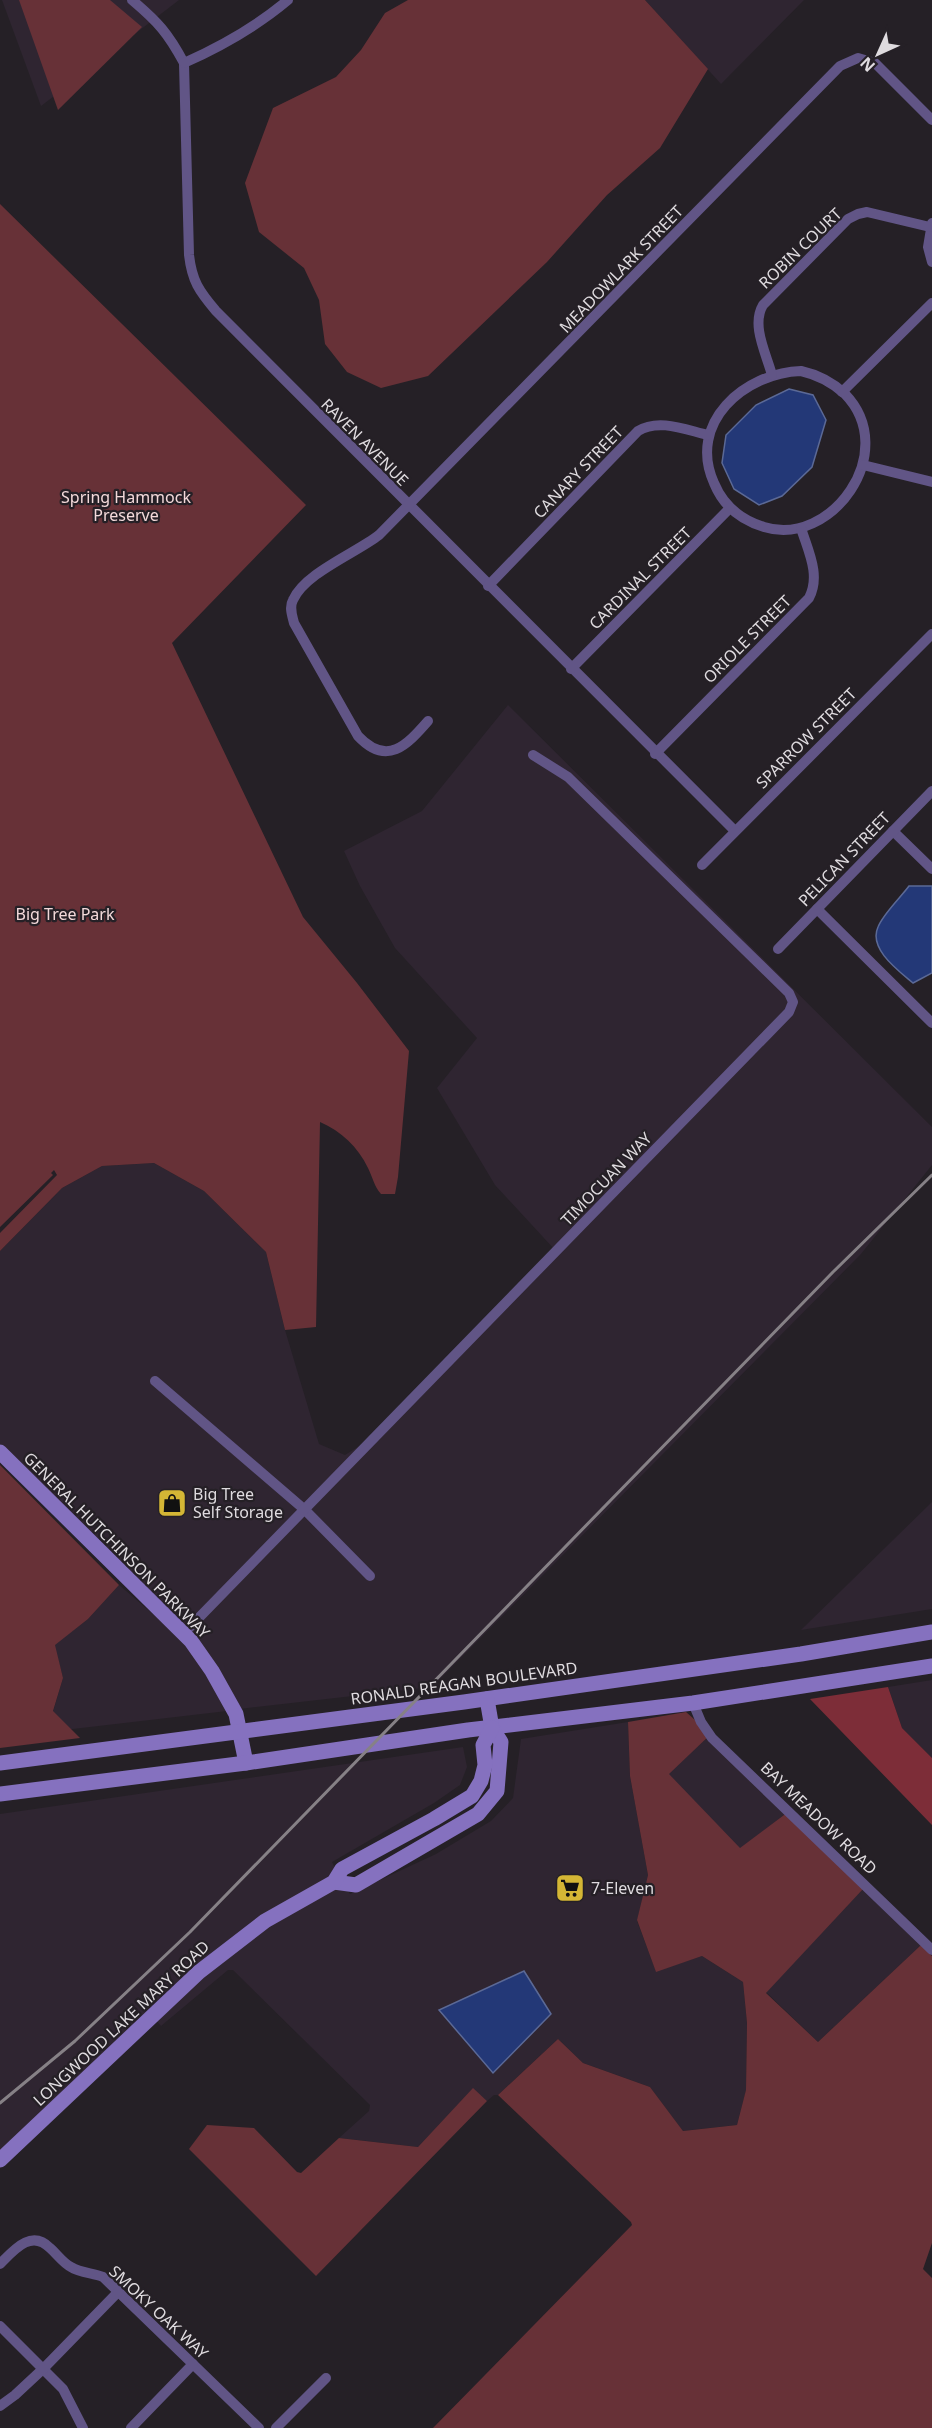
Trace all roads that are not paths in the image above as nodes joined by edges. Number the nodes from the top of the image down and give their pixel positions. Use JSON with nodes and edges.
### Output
{"nodes":[{"id":1,"x":132,"y":0,"type":"edge"},
{"id":2,"x":288,"y":0,"type":"edge"},
{"id":3,"x":184,"y":63,"type":"junction"},
{"id":4,"x":932,"y":120,"type":"edge"},
{"id":5,"x":931,"y":225,"type":"edge"},
{"id":6,"x":932,"y":262,"type":"edge"},
{"id":7,"x":932,"y":303,"type":"edge"},
{"id":8,"x":772,"y":375,"type":"junction"},
{"id":9,"x":842,"y":392,"type":"junction"},
{"id":10,"x":708,"y":435,"type":"junction"},
{"id":11,"x":863,"y":465,"type":"junction"},
{"id":12,"x":929,"y":478,"type":"edge"},
{"id":13,"x":408,"y":506,"type":"junction"},
{"id":14,"x":730,"y":508,"type":"junction"},
{"id":15,"x":801,"y":528,"type":"junction"},
{"id":16,"x":488,"y":586,"type":"junction"},
{"id":17,"x":932,"y":634,"type":"edge"},
{"id":18,"x":571,"y":669,"type":"junction"},
{"id":19,"x":428,"y":721,"type":"dead end"},
{"id":20,"x":655,"y":754,"type":"junction"},
{"id":21,"x":533,"y":755,"type":"dead end"},
{"id":22,"x":932,"y":791,"type":"edge"},
{"id":23,"x":735,"y":831,"type":"junction"},
{"id":24,"x":893,"y":831,"type":"junction"},
{"id":25,"x":702,"y":865,"type":"dead end"},
{"id":26,"x":932,"y":869,"type":"edge"},
{"id":27,"x":817,"y":909,"type":"junction"},
{"id":28,"x":778,"y":949,"type":"dead end"},
{"id":29,"x":932,"y":1023,"type":"edge"},
{"id":30,"x":155,"y":1381,"type":"dead end"},
{"id":31,"x":0,"y":1452,"type":"edge"},
{"id":32,"x":304,"y":1510,"type":"junction"},
{"id":33,"x":370,"y":1576,"type":"dead end"},
{"id":34,"x":932,"y":1632,"type":"edge"},
{"id":35,"x":184,"y":1633,"type":"junction"},
{"id":36,"x":932,"y":1666,"type":"edge"},
{"id":37,"x":487,"y":1699,"type":"junction"},
{"id":38,"x":693,"y":1702,"type":"junction"},
{"id":39,"x":492,"y":1728,"type":"junction"},
{"id":40,"x":239,"y":1732,"type":"junction"},
{"id":41,"x":0,"y":1763,"type":"edge"},
{"id":42,"x":246,"y":1763,"type":"junction"},
{"id":43,"x":0,"y":1794,"type":"edge"},
{"id":44,"x":932,"y":1950,"type":"edge"},
{"id":45,"x":0,"y":2160,"type":"edge"},
{"id":46,"x":0,"y":2264,"type":"edge"},
{"id":47,"x":119,"y":2291,"type":"junction"},
{"id":48,"x":0,"y":2326,"type":"edge"},
{"id":49,"x":193,"y":2364,"type":"junction"},
{"id":50,"x":44,"y":2368,"type":"junction"},
{"id":51,"x":326,"y":2378,"type":"dead end"},
{"id":52,"x":0,"y":2406,"type":"edge"},
{"id":53,"x":83,"y":2428,"type":"edge"},
{"id":54,"x":131,"y":2428,"type":"edge"},
{"id":55,"x":259,"y":2428,"type":"edge"},
{"id":56,"x":276,"y":2428,"type":"edge"}],
"edges":[{"from":1,"to":3,"type":"street","name":"RAVEN AVENUE"},
{"from":2,"to":3,"type":"street"},
{"from":3,"to":13,"type":"street","name":"RAVEN AVENUE"},
{"from":4,"to":13,"type":"street","name":"MEADOWLARK STREET"},
{"from":5,"to":6,"type":"street"},
{"from":5,"to":8,"type":"street","name":"ROBIN COURT"},
{"from":7,"to":9,"type":"street"},
{"from":8,"to":9,"type":"street"},
{"from":8,"to":10,"type":"street"},
{"from":9,"to":11,"type":"street"},
{"from":10,"to":14,"type":"street"},
{"from":10,"to":16,"type":"street","name":"CANARY STREET"},
{"from":11,"to":12,"type":"street"},
{"from":11,"to":15,"type":"street"},
{"from":13,"to":16,"type":"street","name":"RAVEN AVENUE"},
{"from":13,"to":19,"type":"street","name":"MEADOWLARK STREET"},
{"from":14,"to":15,"type":"street"},
{"from":14,"to":18,"type":"street","name":"CARDINAL STREET"},
{"from":15,"to":20,"type":"street","name":"ORIOLE STREET"},
{"from":16,"to":18,"type":"street","name":"RAVEN AVENUE"},
{"from":17,"to":23,"type":"street","name":"SPARROW STREET"},
{"from":18,"to":20,"type":"street","name":"RAVEN AVENUE"},
{"from":20,"to":23,"type":"street","name":"RAVEN AVENUE"},
{"from":21,"to":32,"type":"street","name":"TIMOCUAN WAY"},
{"from":22,"to":24,"type":"street","name":"PELICAN STREET"},
{"from":23,"to":25,"type":"street","name":"SPARROW STREET"},
{"from":24,"to":26,"type":"street"},
{"from":24,"to":27,"type":"street","name":"PELICAN STREET"},
{"from":27,"to":28,"type":"street","name":"PELICAN STREET"},
{"from":27,"to":29,"type":"street"},
{"from":30,"to":32,"type":"street"},
{"from":31,"to":35,"type":"main road","name":"GENERAL HUTCHINSON PARKWAY"},
{"from":32,"to":33,"type":"street"},
{"from":32,"to":35,"type":"street","name":"TIMOCUAN WAY"},
{"from":34,"to":37,"type":"main road","name":"RONALD REAGAN BOULEVARD"},
{"from":35,"to":40,"type":"main road","name":"GENERAL HUTCHINSON PARKWAY"},
{"from":36,"to":38,"type":"main road"},
{"from":37,"to":39,"type":"main road","name":"LONGWOOD LAKE MARY ROAD"},
{"from":37,"to":40,"type":"main road","name":"RONALD REAGAN BOULEVARD"},
{"from":38,"to":39,"type":"main road"},
{"from":38,"to":44,"type":"street","name":"BAY MEADOW ROAD"},
{"from":39,"to":42,"type":"main road"},
{"from":39,"to":45,"type":"main road","name":"LONGWOOD LAKE MARY ROAD"},
{"from":40,"to":41,"type":"main road","name":"RONALD REAGAN BOULEVARD"},
{"from":40,"to":42,"type":"main road","name":"GENERAL HUTCHINSON PARKWAY"},
{"from":42,"to":43,"type":"main road"},
{"from":46,"to":47,"type":"street","name":"SMOKY OAK WAY"},
{"from":47,"to":49,"type":"street","name":"SMOKY OAK WAY"},
{"from":47,"to":50,"type":"street"},
{"from":48,"to":50,"type":"street"},
{"from":49,"to":54,"type":"street"},
{"from":49,"to":55,"type":"street","name":"SMOKY OAK WAY"},
{"from":50,"to":52,"type":"street"},
{"from":50,"to":53,"type":"street"},
{"from":51,"to":56,"type":"street"}]}
